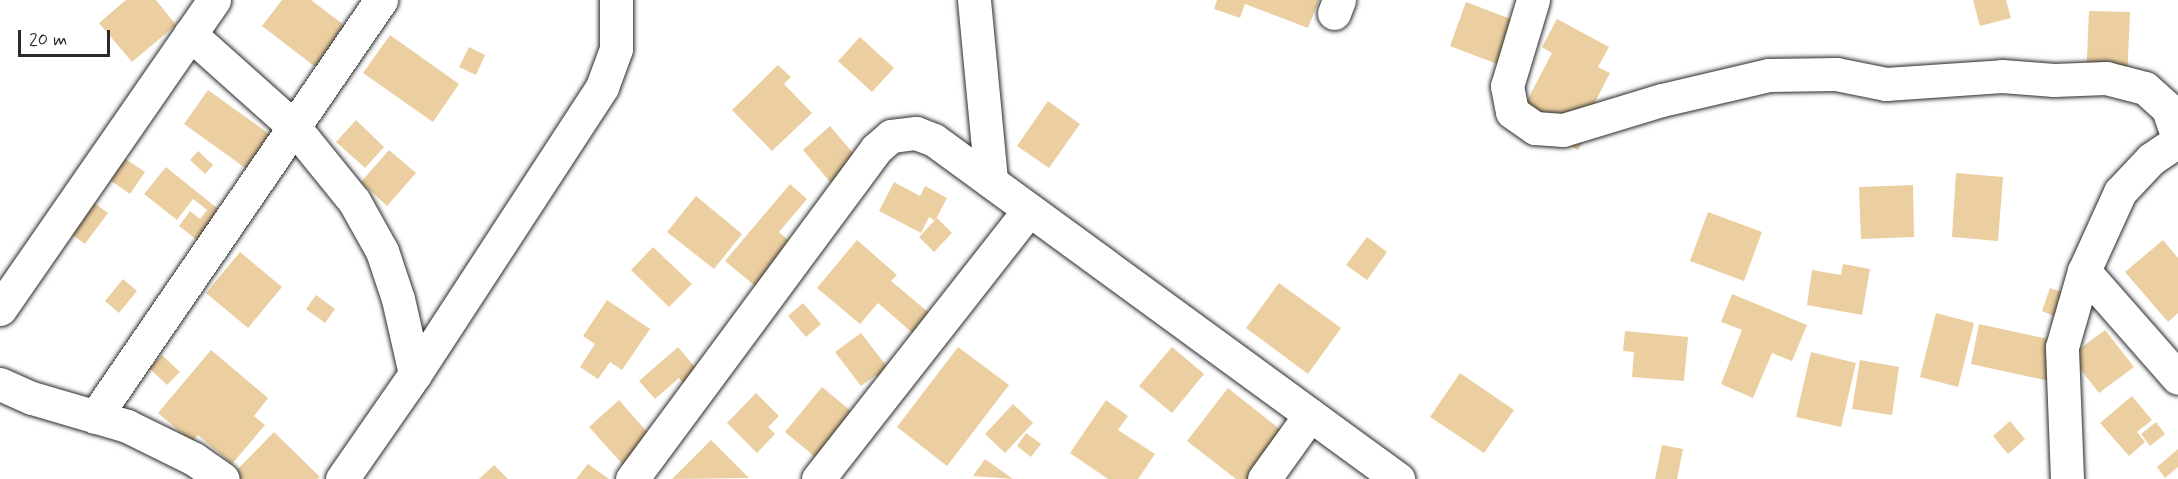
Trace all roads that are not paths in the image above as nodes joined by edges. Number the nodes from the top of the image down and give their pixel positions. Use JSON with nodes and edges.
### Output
{"nodes":[{"id":1,"x":214,"y":0,"type":"edge"},
{"id":2,"x":381,"y":0,"type":"edge"},
{"id":3,"x":615,"y":0,"type":"edge"},
{"id":4,"x":974,"y":0,"type":"edge"},
{"id":5,"x":1533,"y":0,"type":"edge"},
{"id":6,"x":190,"y":34,"type":"junction"},
{"id":7,"x":294,"y":127,"type":"junction"},
{"id":8,"x":2178,"y":140,"type":"edge"},
{"id":9,"x":991,"y":182,"type":"junction"},
{"id":10,"x":1029,"y":210,"type":"junction"},
{"id":11,"x":2084,"y":272,"type":"junction"},
{"id":12,"x":0,"y":309,"type":"edge"},
{"id":13,"x":415,"y":374,"type":"junction"},
{"id":14,"x":2178,"y":378,"type":"edge"},
{"id":15,"x":0,"y":384,"type":"edge"},
{"id":16,"x":1310,"y":415,"type":"junction"},
{"id":17,"x":95,"y":417,"type":"junction"},
{"id":18,"x":223,"y":479,"type":"edge"},
{"id":19,"x":342,"y":479,"type":"edge"},
{"id":20,"x":632,"y":479,"type":"edge"},
{"id":21,"x":818,"y":479,"type":"edge"},
{"id":22,"x":1264,"y":479,"type":"edge"},
{"id":23,"x":1398,"y":479,"type":"edge"},
{"id":24,"x":2067,"y":479,"type":"edge"}],
"edges":[{"from":1,"to":6,"type":"street"},
{"from":2,"to":7,"type":"street"},
{"from":3,"to":13,"type":"street"},
{"from":4,"to":9,"type":"street"},
{"from":5,"to":8,"type":"street"},
{"from":6,"to":7,"type":"street"},
{"from":6,"to":12,"type":"street"},
{"from":7,"to":13,"type":"street"},
{"from":7,"to":17,"type":"street"},
{"from":8,"to":11,"type":"street"},
{"from":9,"to":10,"type":"street"},
{"from":9,"to":20,"type":"street"},
{"from":10,"to":16,"type":"street"},
{"from":10,"to":21,"type":"street"},
{"from":11,"to":14,"type":"street"},
{"from":11,"to":24,"type":"street"},
{"from":13,"to":19,"type":"street"},
{"from":15,"to":17,"type":"street"},
{"from":16,"to":22,"type":"street"},
{"from":16,"to":23,"type":"street"},
{"from":17,"to":18,"type":"street"}]}
